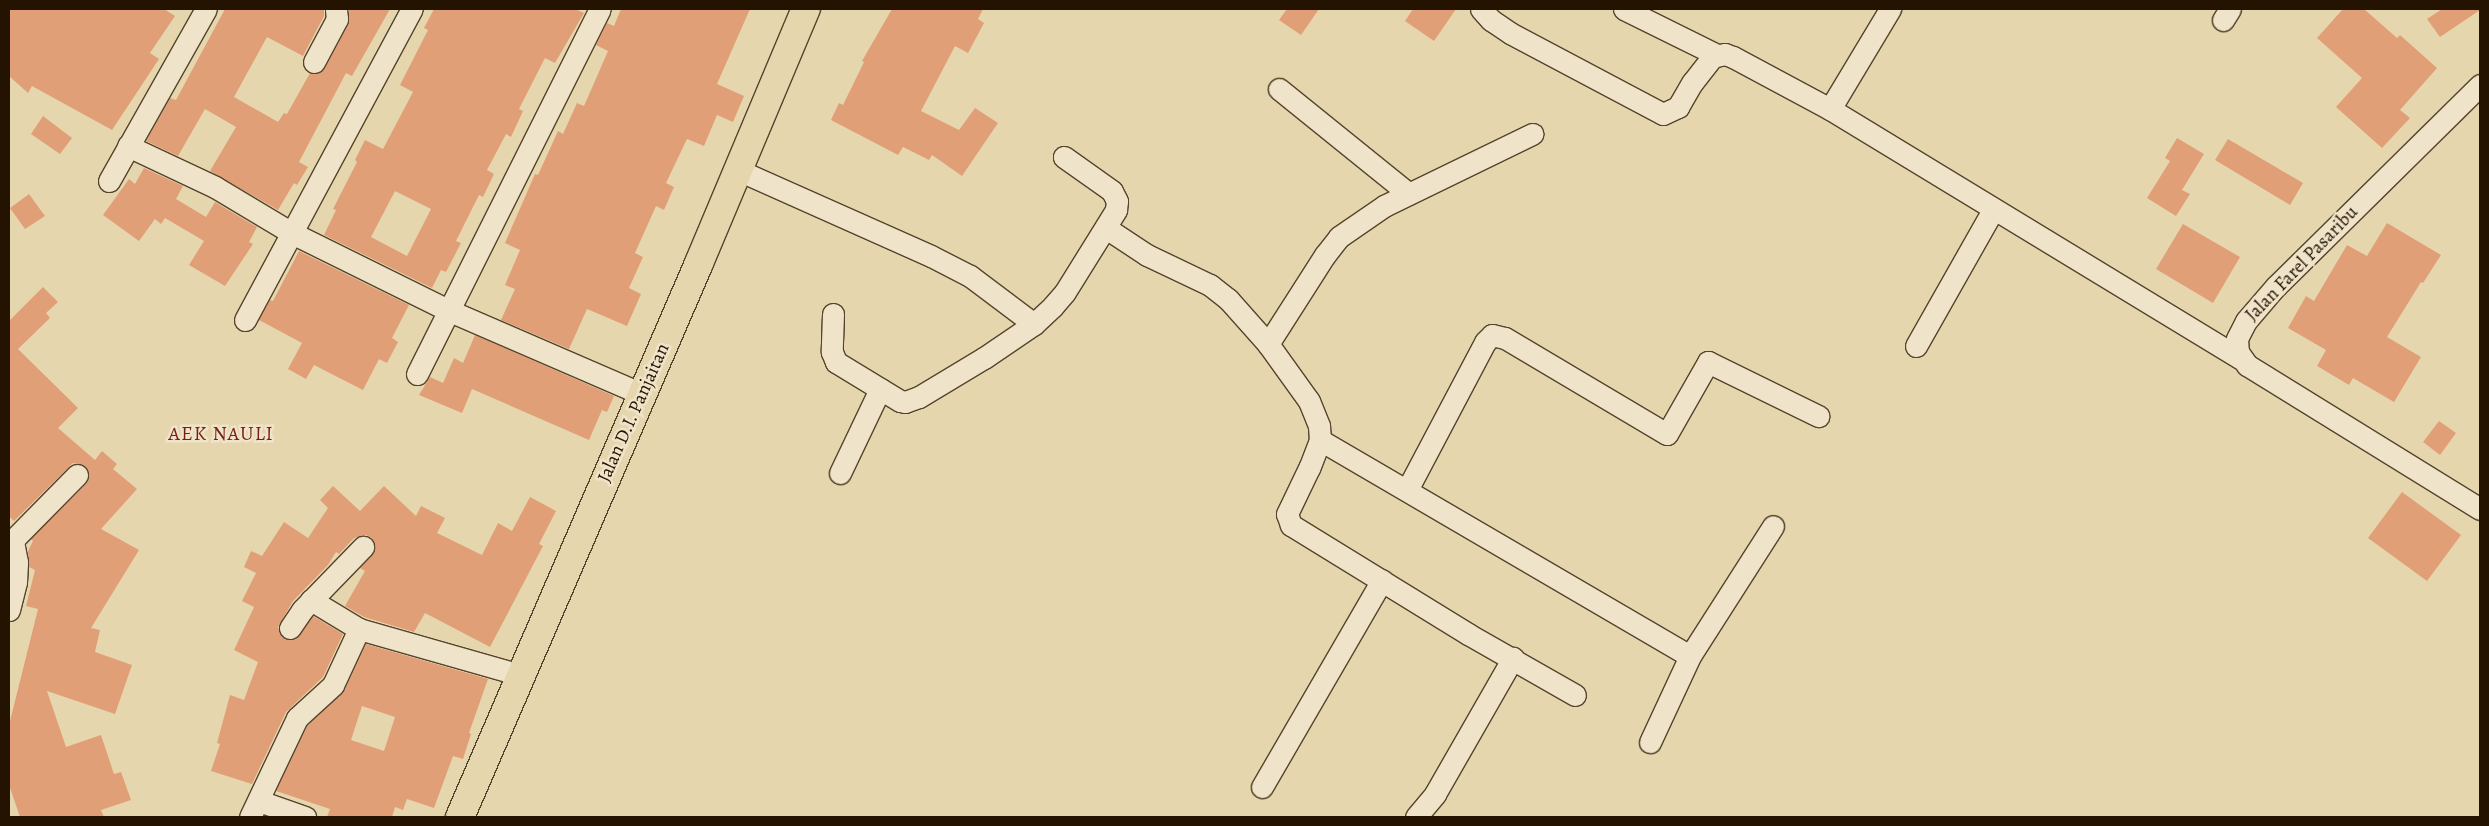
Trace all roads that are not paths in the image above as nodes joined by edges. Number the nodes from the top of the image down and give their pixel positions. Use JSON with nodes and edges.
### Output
{"nodes":[{"id":1,"x":206,"y":9,"type":"edge"},
{"id":2,"x":336,"y":9,"type":"edge"},
{"id":3,"x":412,"y":9,"type":"edge"},
{"id":4,"x":600,"y":9,"type":"edge"},
{"id":5,"x":804,"y":9,"type":"edge"},
{"id":6,"x":1481,"y":9,"type":"edge"},
{"id":7,"x":1624,"y":9,"type":"edge"},
{"id":8,"x":1890,"y":9,"type":"edge"},
{"id":9,"x":1717,"y":55,"type":"junction"},
{"id":10,"x":314,"y":62,"type":"dead end"},
{"id":11,"x":2480,"y":85,"type":"edge"},
{"id":12,"x":1278,"y":88,"type":"dead end"},
{"id":13,"x":1830,"y":109,"type":"junction"},
{"id":14,"x":1532,"y":134,"type":"dead end"},
{"id":15,"x":128,"y":146,"type":"junction"},
{"id":16,"x":1064,"y":157,"type":"dead end"},
{"id":17,"x":738,"y":170,"type":"junction"},
{"id":18,"x":109,"y":180,"type":"dead end"},
{"id":19,"x":1408,"y":193,"type":"junction"},
{"id":20,"x":1993,"y":210,"type":"junction"},
{"id":21,"x":1106,"y":228,"type":"junction"},
{"id":22,"x":292,"y":233,"type":"junction"},
{"id":23,"x":450,"y":311,"type":"junction"},
{"id":24,"x":833,"y":314,"type":"dead end"},
{"id":25,"x":245,"y":320,"type":"dead end"},
{"id":26,"x":1034,"y":324,"type":"junction"},
{"id":27,"x":1268,"y":344,"type":"junction"},
{"id":28,"x":1916,"y":346,"type":"dead end"},
{"id":29,"x":2241,"y":359,"type":"junction"},
{"id":30,"x":417,"y":374,"type":"dead end"},
{"id":31,"x":880,"y":389,"type":"junction"},
{"id":32,"x":642,"y":394,"type":"junction"},
{"id":33,"x":1818,"y":416,"type":"dead end"},
{"id":34,"x":1320,"y":440,"type":"junction"},
{"id":35,"x":840,"y":473,"type":"dead end"},
{"id":36,"x":77,"y":475,"type":"dead end"},
{"id":37,"x":1407,"y":490,"type":"junction"},
{"id":38,"x":2480,"y":509,"type":"edge"},
{"id":39,"x":1773,"y":526,"type":"dead end"},
{"id":40,"x":11,"y":542,"type":"edge"},
{"id":41,"x":364,"y":547,"type":"dead end"},
{"id":42,"x":1382,"y":580,"type":"junction"},
{"id":43,"x":311,"y":600,"type":"junction"},
{"id":44,"x":9,"y":610,"type":"edge"},
{"id":45,"x":290,"y":628,"type":"dead end"},
{"id":46,"x":359,"y":630,"type":"junction"},
{"id":47,"x":1690,"y":656,"type":"junction"},
{"id":48,"x":1513,"y":658,"type":"junction"},
{"id":49,"x":521,"y":675,"type":"junction"},
{"id":50,"x":1575,"y":695,"type":"dead end"},
{"id":51,"x":1650,"y":742,"type":"dead end"},
{"id":52,"x":1262,"y":787,"type":"dead end"},
{"id":53,"x":254,"y":809,"type":"edge"},
{"id":54,"x":305,"y":817,"type":"edge"},
{"id":55,"x":460,"y":817,"type":"edge"},
{"id":56,"x":1416,"y":817,"type":"edge"}],
"edges":[{"from":1,"to":15,"type":"street"},
{"from":2,"to":10,"type":"street"},
{"from":3,"to":22,"type":"street"},
{"from":4,"to":23,"type":"street"},
{"from":5,"to":17,"type":"main road","name":"Jalan D.I. Panjaitan"},
{"from":6,"to":9,"type":"street"},
{"from":7,"to":9,"type":"street"},
{"from":8,"to":13,"type":"street"},
{"from":9,"to":13,"type":"street"},
{"from":11,"to":29,"type":"street","name":"Jalan Farel Pasaribu"},
{"from":12,"to":19,"type":"street"},
{"from":13,"to":20,"type":"street"},
{"from":14,"to":19,"type":"street"},
{"from":15,"to":18,"type":"street"},
{"from":15,"to":22,"type":"street"},
{"from":16,"to":21,"type":"street"},
{"from":17,"to":26,"type":"street"},
{"from":17,"to":32,"type":"main road","name":"Jalan D.I. Panjaitan"},
{"from":19,"to":27,"type":"street"},
{"from":20,"to":28,"type":"street"},
{"from":20,"to":29,"type":"street"},
{"from":21,"to":26,"type":"street"},
{"from":21,"to":27,"type":"street"},
{"from":22,"to":23,"type":"street"},
{"from":22,"to":25,"type":"street"},
{"from":23,"to":30,"type":"street"},
{"from":23,"to":32,"type":"street"},
{"from":24,"to":31,"type":"street"},
{"from":26,"to":31,"type":"street"},
{"from":27,"to":34,"type":"street"},
{"from":29,"to":38,"type":"street"},
{"from":31,"to":35,"type":"street"},
{"from":32,"to":49,"type":"main road","name":"Jalan D.I. Panjaitan"},
{"from":33,"to":37,"type":"street"},
{"from":34,"to":37,"type":"street"},
{"from":34,"to":42,"type":"street"},
{"from":36,"to":40,"type":"street"},
{"from":37,"to":47,"type":"street"},
{"from":39,"to":47,"type":"street"},
{"from":40,"to":44,"type":"street"},
{"from":41,"to":43,"type":"street"},
{"from":42,"to":48,"type":"street"},
{"from":42,"to":52,"type":"street"},
{"from":43,"to":45,"type":"street"},
{"from":43,"to":46,"type":"street"},
{"from":46,"to":49,"type":"street"},
{"from":46,"to":53,"type":"street"},
{"from":47,"to":51,"type":"street"},
{"from":48,"to":50,"type":"street"},
{"from":48,"to":56,"type":"street"},
{"from":49,"to":55,"type":"main road","name":"Jalan D.I. Panjaitan"},
{"from":53,"to":54,"type":"street"}]}
